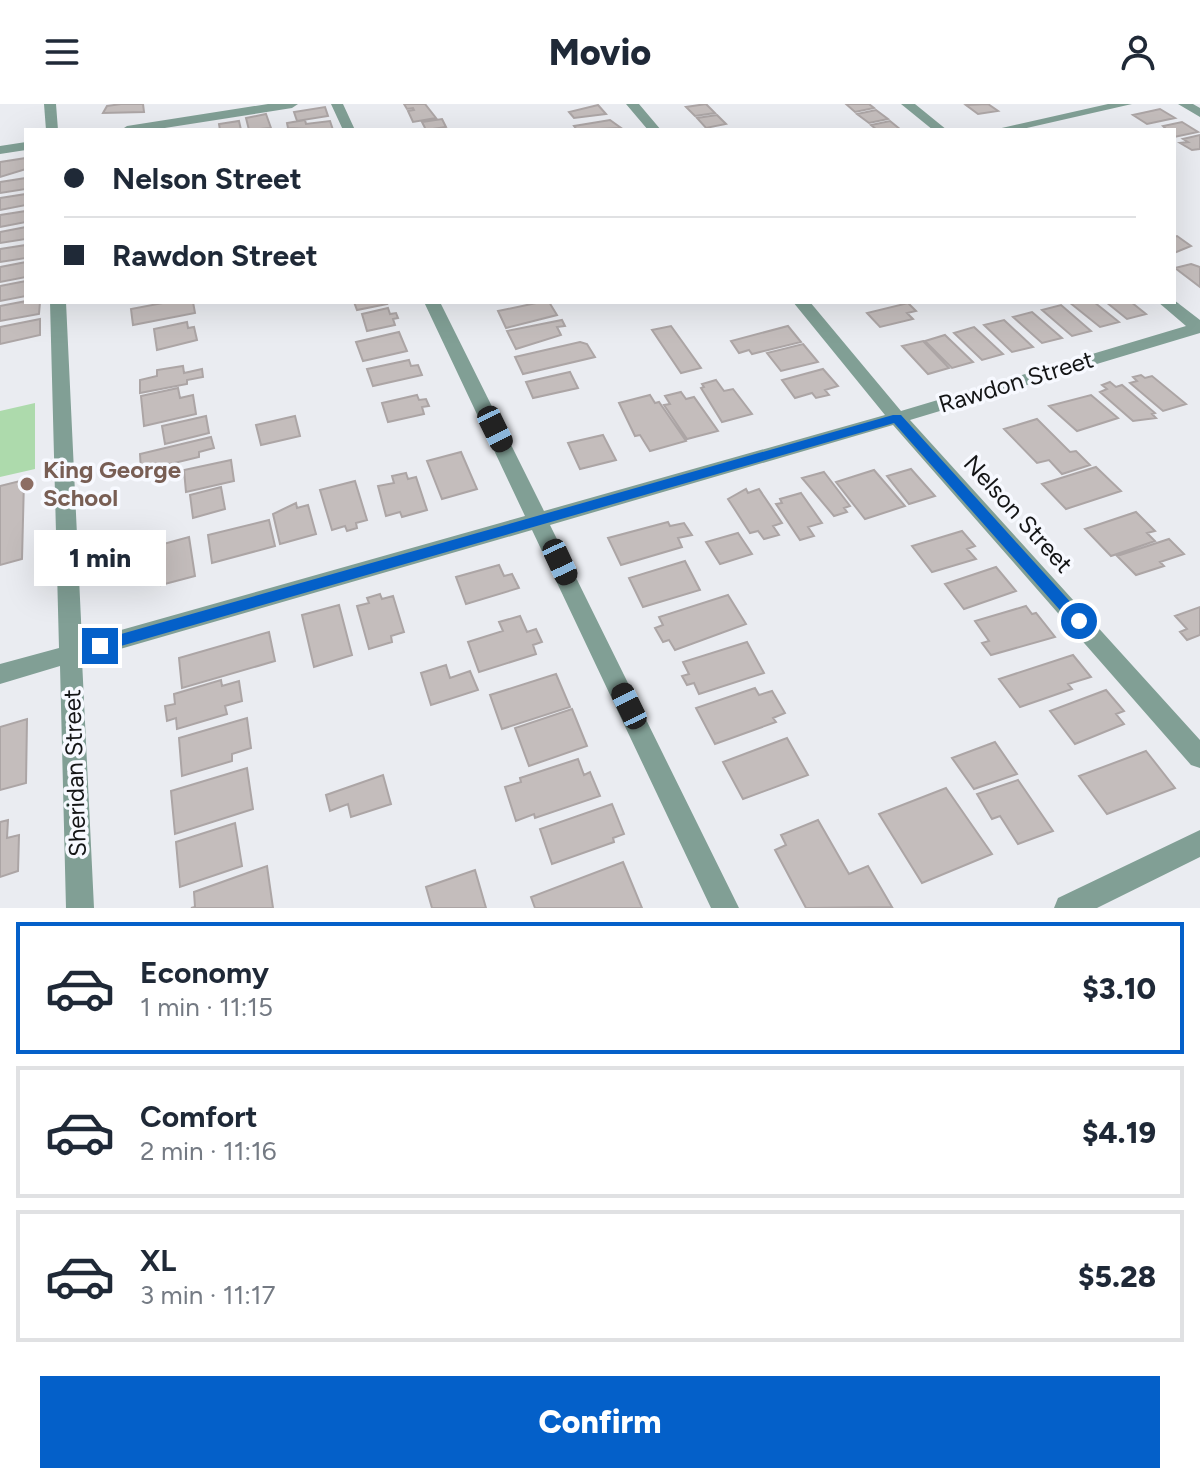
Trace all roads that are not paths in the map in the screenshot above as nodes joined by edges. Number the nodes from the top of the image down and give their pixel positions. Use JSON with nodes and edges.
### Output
{"nodes":[{"id":1,"x":50,"y":104,"type":"edge"},
{"id":2,"x":292,"y":104,"type":"edge"},
{"id":3,"x":337,"y":104,"type":"edge"},
{"id":4,"x":632,"y":104,"type":"edge"},
{"id":5,"x":907,"y":104,"type":"edge"},
{"id":6,"x":1126,"y":104,"type":"edge"},
{"id":7,"x":1184,"y":104,"type":"edge"},
{"id":8,"x":1200,"y":113,"type":"edge"},
{"id":9,"x":52,"y":128,"type":"edge"},
{"id":10,"x":140,"y":128,"type":"edge"},
{"id":11,"x":348,"y":128,"type":"edge"},
{"id":12,"x":653,"y":128,"type":"edge"},
{"id":13,"x":938,"y":128,"type":"edge"},
{"id":14,"x":1009,"y":128,"type":"edge"},
{"id":15,"x":24,"y":146,"type":"edge"},
{"id":16,"x":0,"y":150,"type":"edge"},
{"id":17,"x":58,"y":304,"type":"edge"},
{"id":18,"x":433,"y":304,"type":"edge"},
{"id":19,"x":803,"y":304,"type":"edge"},
{"id":20,"x":1169,"y":304,"type":"edge"},
{"id":21,"x":1200,"y":328,"type":"edge"},
{"id":22,"x":897,"y":418,"type":"junction"},
{"id":23,"x":539,"y":519,"type":"junction"},
{"id":24,"x":71,"y":654,"type":"junction"},
{"id":25,"x":0,"y":674,"type":"edge"},
{"id":26,"x":1200,"y":757,"type":"edge"},
{"id":27,"x":1200,"y":843,"type":"edge"},
{"id":28,"x":80,"y":908,"type":"edge"},
{"id":29,"x":725,"y":908,"type":"edge"},
{"id":30,"x":1068,"y":908,"type":"edge"}],
"edges":[{"from":1,"to":9,"type":"street"},
{"from":2,"to":10,"type":"street"},
{"from":3,"to":11,"type":"street"},
{"from":4,"to":12,"type":"street"},
{"from":5,"to":13,"type":"street"},
{"from":6,"to":14,"type":"street"},
{"from":7,"to":8,"type":"street"},
{"from":15,"to":16,"type":"street"},
{"from":17,"to":24,"type":"street","name":"Sheridan Street"},
{"from":18,"to":23,"type":"street"},
{"from":19,"to":22,"type":"street","name":"Nelson Street"},
{"from":20,"to":21,"type":"street"},
{"from":21,"to":22,"type":"street","name":"Rawdon Street"},
{"from":22,"to":23,"type":"street","name":"Rawdon Street"},
{"from":22,"to":26,"type":"street","name":"Nelson Street"},
{"from":23,"to":24,"type":"street","name":"Rawdon Street"},
{"from":23,"to":29,"type":"street"},
{"from":24,"to":25,"type":"street","name":"Rawdon Street"},
{"from":24,"to":28,"type":"street","name":"Sheridan Street"},
{"from":27,"to":30,"type":"street"}]}
